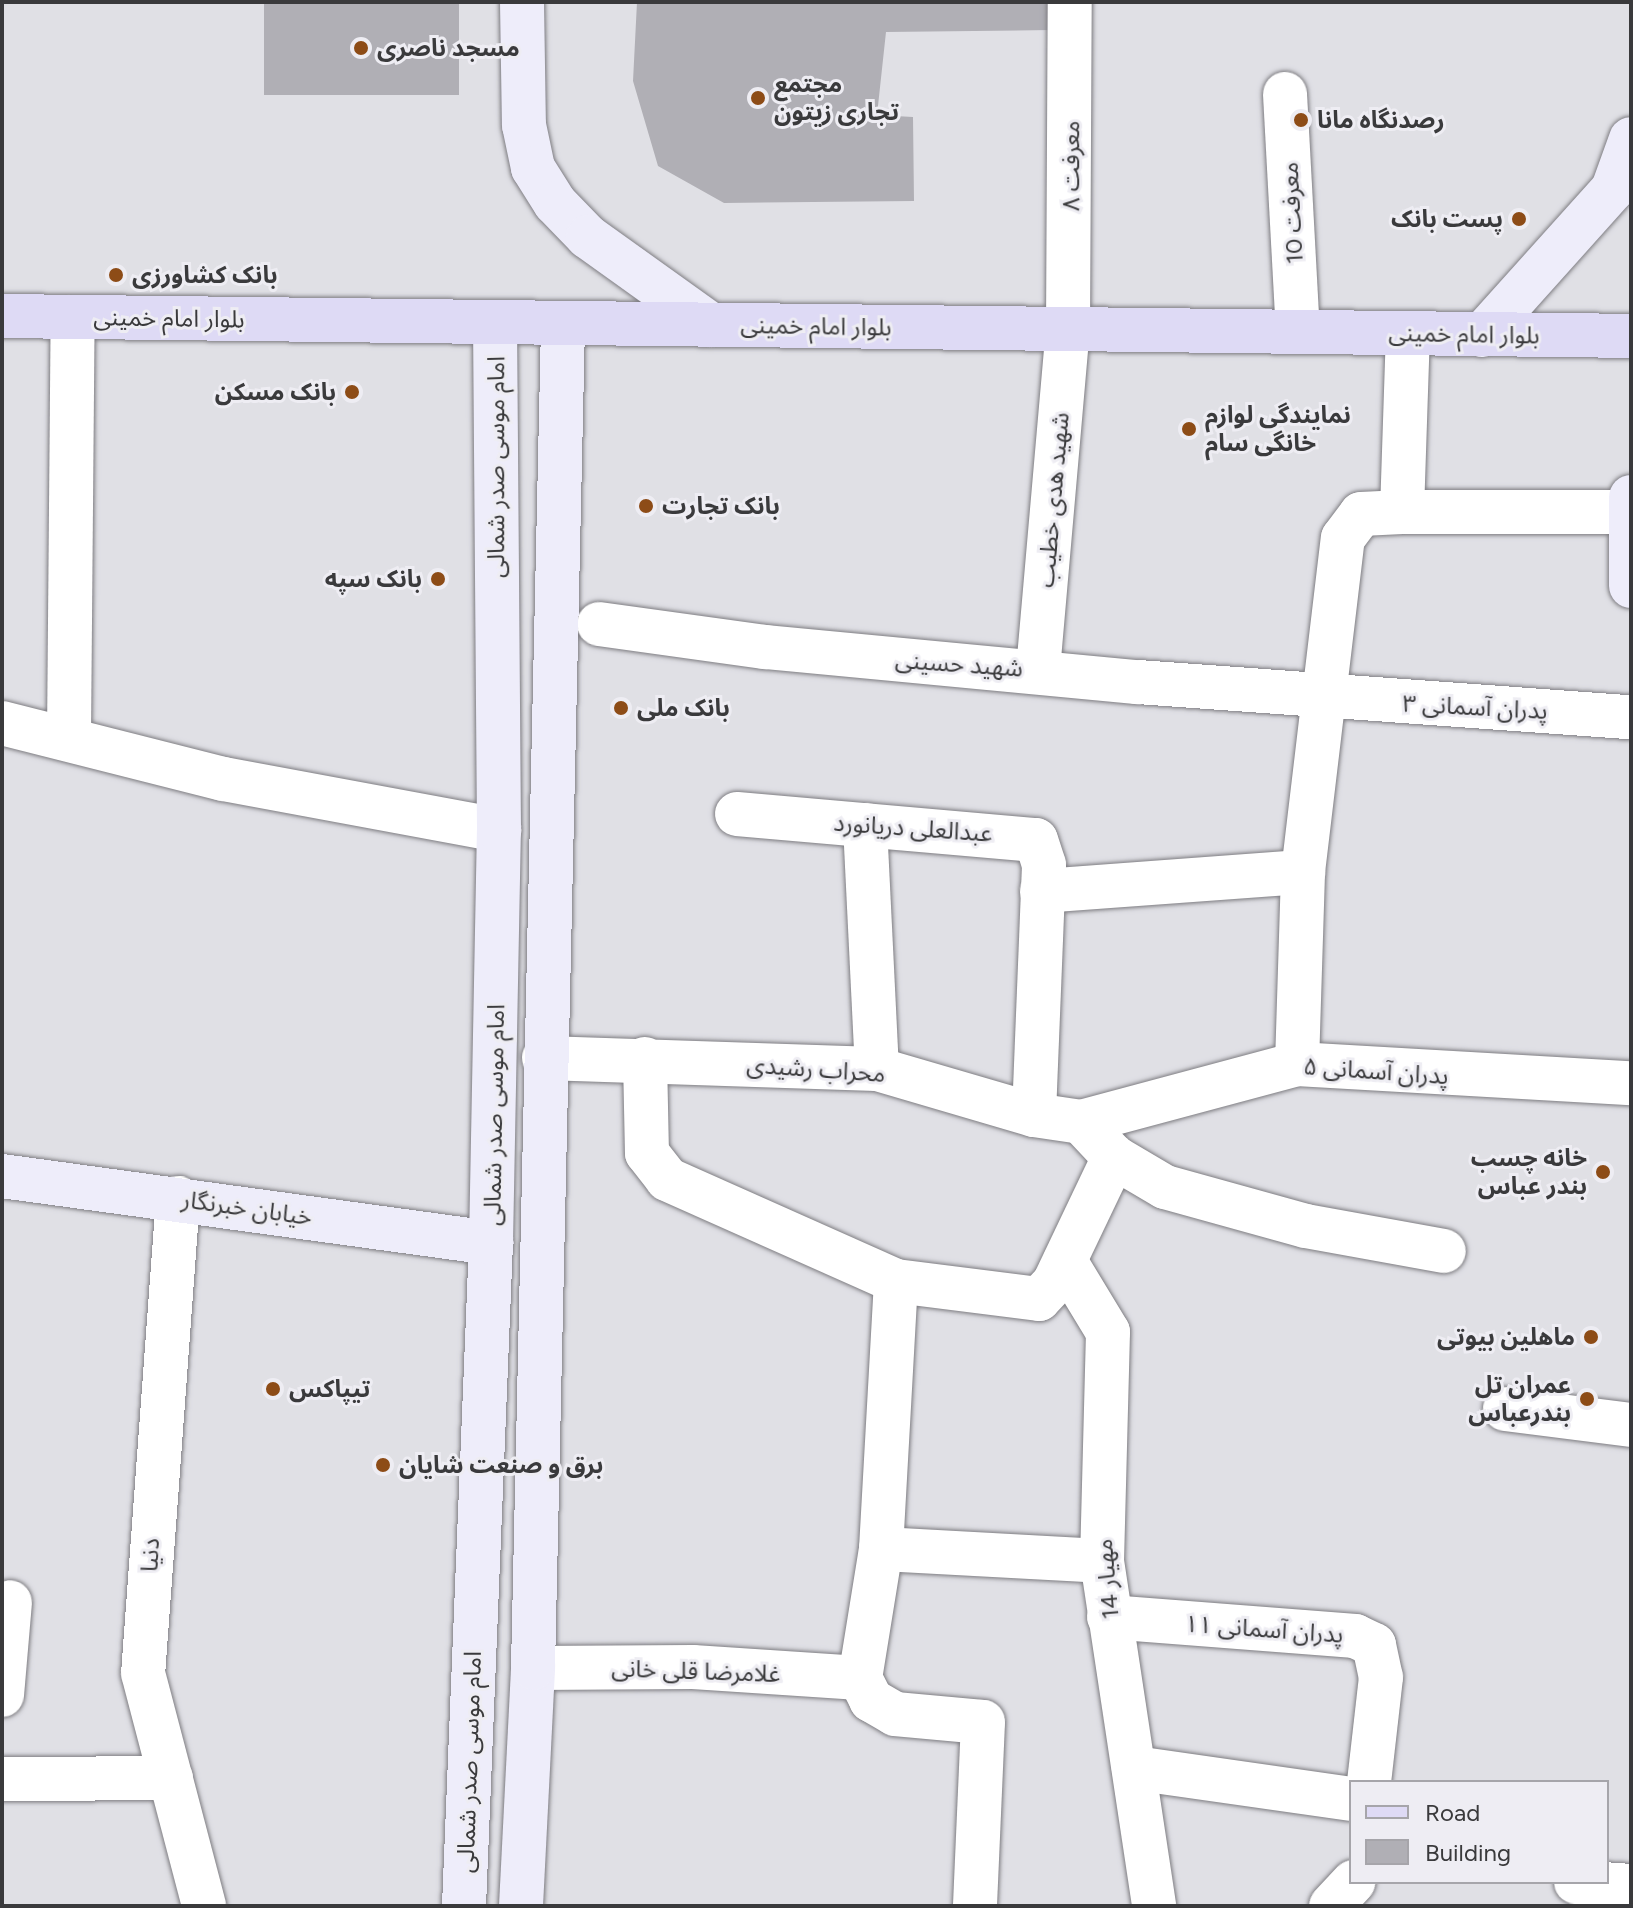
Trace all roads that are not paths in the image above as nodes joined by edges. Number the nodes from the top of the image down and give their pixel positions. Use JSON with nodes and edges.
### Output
{"nodes":[{"id":1,"x":522,"y":2,"type":"edge"},
{"id":2,"x":1070,"y":2,"type":"edge"},
{"id":3,"x":1285,"y":94,"type":"dead end"},
{"id":4,"x":1631,"y":139,"type":"edge"},
{"id":5,"x":2,"y":316,"type":"edge"},
{"id":6,"x":73,"y":317,"type":"junction"},
{"id":7,"x":495,"y":323,"type":"junction"},
{"id":8,"x":563,"y":323,"type":"junction"},
{"id":9,"x":711,"y":325,"type":"junction"},
{"id":10,"x":1068,"y":330,"type":"junction"},
{"id":11,"x":1298,"y":332,"type":"junction"},
{"id":12,"x":1408,"y":334,"type":"junction"},
{"id":13,"x":1482,"y":335,"type":"junction"},
{"id":14,"x":1631,"y":336,"type":"edge"},
{"id":15,"x":1631,"y":497,"type":"edge"},
{"id":16,"x":1402,"y":512,"type":"junction"},
{"id":17,"x":1630,"y":512,"type":"edge"},
{"id":18,"x":1631,"y":586,"type":"edge"},
{"id":19,"x":599,"y":624,"type":"dead end"},
{"id":20,"x":1038,"y":670,"type":"junction"},
{"id":21,"x":1319,"y":698,"type":"junction"},
{"id":22,"x":1631,"y":717,"type":"edge"},
{"id":23,"x":2,"y":723,"type":"edge"},
{"id":24,"x":69,"y":735,"type":"junction"},
{"id":25,"x":737,"y":814,"type":"dead end"},
{"id":26,"x":865,"y":825,"type":"junction"},
{"id":27,"x":499,"y":830,"type":"junction"},
{"id":28,"x":1303,"y":872,"type":"junction"},
{"id":29,"x":1042,"y":891,"type":"junction"},
{"id":30,"x":544,"y":1058,"type":"junction"},
{"id":31,"x":645,"y":1059,"type":"junction"},
{"id":32,"x":1297,"y":1064,"type":"junction"},
{"id":33,"x":877,"y":1069,"type":"junction"},
{"id":34,"x":1631,"y":1083,"type":"edge"},
{"id":35,"x":1034,"y":1115,"type":"junction"},
{"id":36,"x":1081,"y":1122,"type":"junction"},
{"id":37,"x":1114,"y":1157,"type":"junction"},
{"id":38,"x":2,"y":1176,"type":"edge"},
{"id":39,"x":178,"y":1198,"type":"junction"},
{"id":40,"x":491,"y":1243,"type":"junction"},
{"id":41,"x":1444,"y":1251,"type":"dead end"},
{"id":42,"x":1065,"y":1261,"type":"junction"},
{"id":43,"x":896,"y":1281,"type":"junction"},
{"id":44,"x":1505,"y":1409,"type":"dead end"},
{"id":45,"x":1631,"y":1425,"type":"edge"},
{"id":46,"x":881,"y":1549,"type":"junction"},
{"id":47,"x":1102,"y":1561,"type":"junction"},
{"id":48,"x":10,"y":1602,"type":"dead end"},
{"id":49,"x":1109,"y":1617,"type":"junction"},
{"id":50,"x":533,"y":1668,"type":"junction"},
{"id":51,"x":860,"y":1678,"type":"junction"},
{"id":52,"x":2,"y":1695,"type":"edge"},
{"id":53,"x":1134,"y":1768,"type":"junction"},
{"id":54,"x":171,"y":1778,"type":"junction"},
{"id":55,"x":2,"y":1779,"type":"edge"},
{"id":56,"x":1369,"y":1780,"type":"edge"},
{"id":57,"x":1349,"y":1799,"type":"edge"},
{"id":58,"x":1351,"y":1884,"type":"edge"},
{"id":59,"x":1568,"y":1884,"type":"edge"},
{"id":60,"x":1604,"y":1884,"type":"edge"},
{"id":61,"x":1631,"y":1886,"type":"edge"},
{"id":62,"x":204,"y":1906,"type":"edge"},
{"id":63,"x":464,"y":1906,"type":"edge"},
{"id":64,"x":521,"y":1906,"type":"edge"},
{"id":65,"x":975,"y":1906,"type":"edge"},
{"id":66,"x":1154,"y":1906,"type":"edge"},
{"id":67,"x":1331,"y":1906,"type":"edge"},
{"id":68,"x":1569,"y":1906,"type":"edge"}],
"edges":[{"from":1,"to":9,"type":"main road"},
{"from":2,"to":10,"type":"street","name":"معرفت ۸"},
{"from":3,"to":11,"type":"street","name":"معرفت 10"},
{"from":4,"to":13,"type":"main road"},
{"from":5,"to":6,"type":"main road","name":"بلوار امام خمینی"},
{"from":6,"to":7,"type":"main road","name":"بلوار امام خمینی"},
{"from":6,"to":24,"type":"street"},
{"from":7,"to":8,"type":"main road","name":"بلوار امام خمینی"},
{"from":7,"to":27,"type":"main road","name":"امام موسی صدر شمالی"},
{"from":8,"to":9,"type":"main road","name":"بلوار امام خمینی"},
{"from":8,"to":30,"type":"main road","name":"امام موسی صدر شمالی"},
{"from":9,"to":10,"type":"main road","name":"بلوار امام خمینی"},
{"from":10,"to":11,"type":"main road","name":"بلوار امام خمینی"},
{"from":10,"to":20,"type":"street","name":"شهید هدی خطیب"},
{"from":11,"to":12,"type":"main road","name":"بلوار امام خمینی"},
{"from":12,"to":13,"type":"main road","name":"بلوار امام خمینی"},
{"from":12,"to":16,"type":"street"},
{"from":13,"to":14,"type":"main road","name":"بلوار امام خمینی"},
{"from":15,"to":17,"type":"main road"},
{"from":16,"to":17,"type":"street"},
{"from":16,"to":21,"type":"street"},
{"from":17,"to":18,"type":"main road"},
{"from":19,"to":20,"type":"street","name":"شهید حسینی"},
{"from":20,"to":21,"type":"street","name":"شهید حسینی"},
{"from":21,"to":22,"type":"street","name":"پدران آسمانی ۳"},
{"from":21,"to":28,"type":"street"},
{"from":23,"to":24,"type":"street"},
{"from":24,"to":27,"type":"street"},
{"from":25,"to":26,"type":"street","name":"عبدالعلی دریانورد"},
{"from":26,"to":29,"type":"street","name":"عبدالعلی دریانورد"},
{"from":26,"to":33,"type":"street"},
{"from":27,"to":40,"type":"main road","name":"امام موسی صدر شمالی"},
{"from":28,"to":29,"type":"street"},
{"from":28,"to":32,"type":"street"},
{"from":29,"to":35,"type":"street","name":"عبدالعلی دریانورد"},
{"from":30,"to":31,"type":"street","name":"محراب رشیدی"},
{"from":30,"to":50,"type":"main road","name":"امام موسی صدر شمالی"},
{"from":31,"to":33,"type":"street","name":"محراب رشیدی"},
{"from":31,"to":43,"type":"street"},
{"from":32,"to":34,"type":"street","name":"پدران آسمانی ۵"},
{"from":32,"to":36,"type":"street","name":"پدران آسمانی ۵"},
{"from":33,"to":35,"type":"street","name":"محراب رشیدی"},
{"from":35,"to":36,"type":"street","name":"محراب رشیدی"},
{"from":36,"to":37,"type":"street"},
{"from":37,"to":41,"type":"street"},
{"from":37,"to":42,"type":"street"},
{"from":38,"to":39,"type":"main road","name":"خیابان خبرنگار"},
{"from":39,"to":40,"type":"main road","name":"خیابان خبرنگار"},
{"from":39,"to":54,"type":"street","name":"دنیا"},
{"from":40,"to":63,"type":"main road","name":"امام موسی صدر شمالی"},
{"from":42,"to":43,"type":"street"},
{"from":42,"to":47,"type":"street","name":"مهیار 14"},
{"from":43,"to":46,"type":"street"},
{"from":44,"to":45,"type":"street"},
{"from":46,"to":47,"type":"street"},
{"from":46,"to":51,"type":"street"},
{"from":47,"to":49,"type":"street","name":"مهیار 14"},
{"from":48,"to":52,"type":"street"},
{"from":49,"to":53,"type":"street","name":"مهیار 14"},
{"from":49,"to":56,"type":"street","name":"پدران آسمانی ۱۱"},
{"from":50,"to":51,"type":"street","name":"غلامرضا قلی خانی"},
{"from":50,"to":64,"type":"main road","name":"امام موسی صدر شمالی"},
{"from":51,"to":65,"type":"street"},
{"from":53,"to":57,"type":"street"},
{"from":53,"to":66,"type":"street","name":"مهیار 14"},
{"from":54,"to":55,"type":"street"},
{"from":54,"to":62,"type":"street","name":"دنیا"},
{"from":58,"to":67,"type":"street"},
{"from":59,"to":68,"type":"street"},
{"from":60,"to":61,"type":"street"}]}
